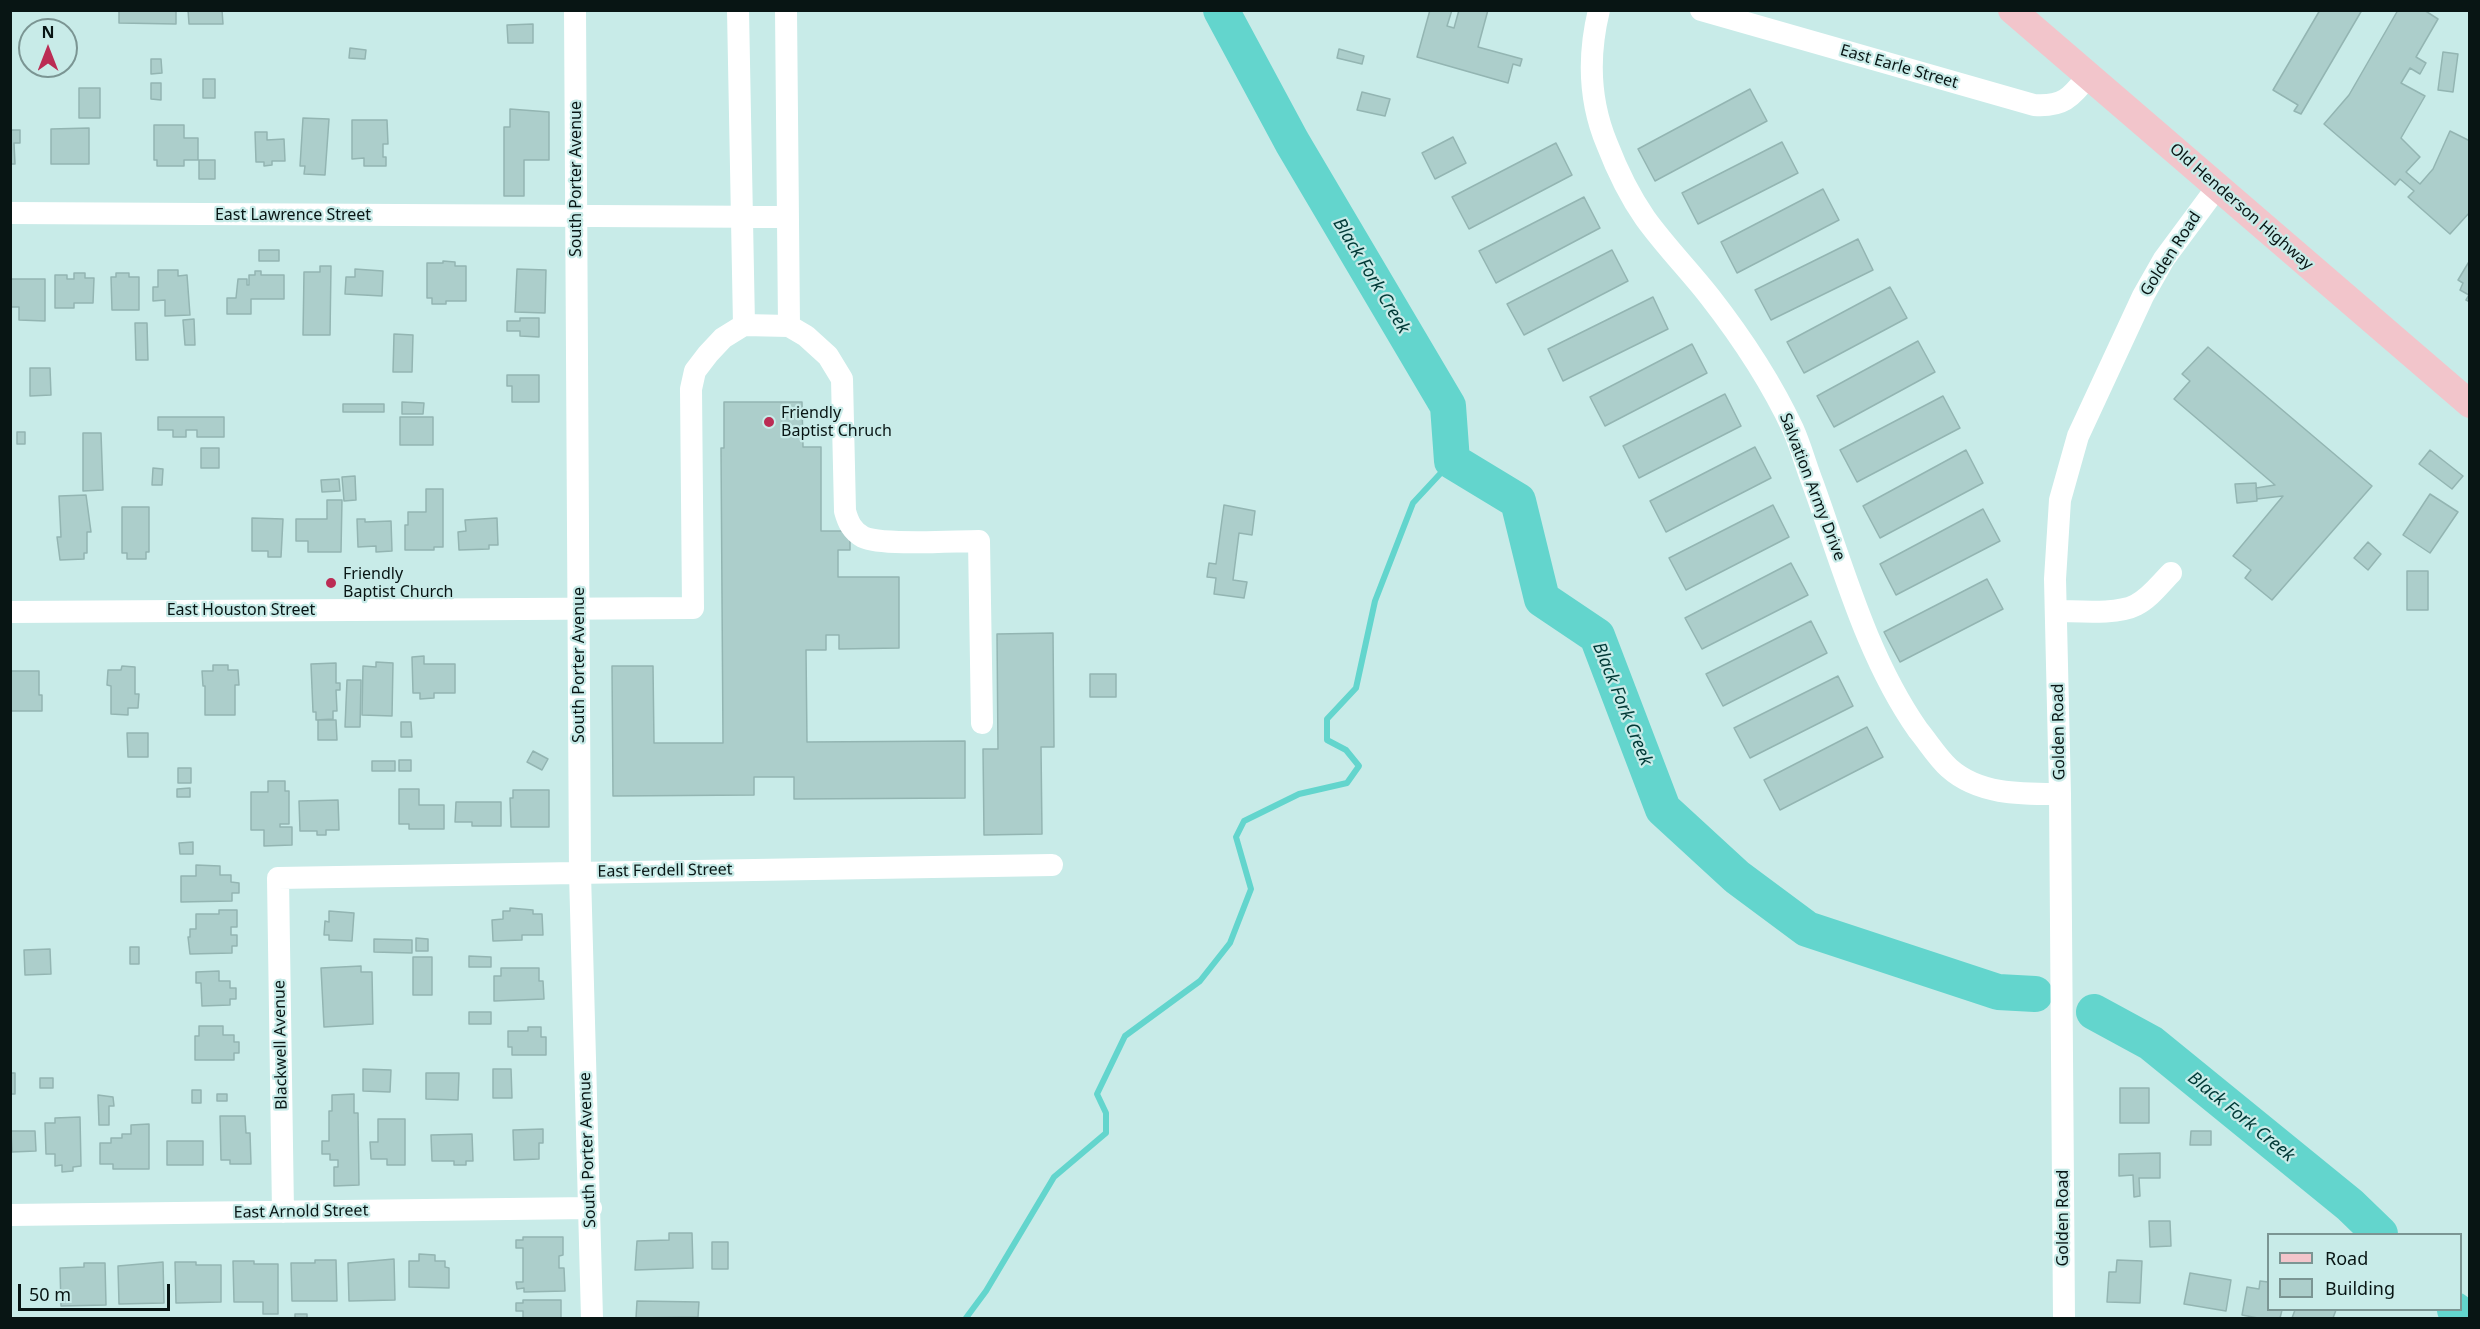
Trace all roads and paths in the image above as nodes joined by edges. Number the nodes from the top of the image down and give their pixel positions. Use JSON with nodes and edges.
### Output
{"nodes":[{"id":1,"x":575,"y":10,"type":"edge"},
{"id":2,"x":738,"y":10,"type":"edge"},
{"id":3,"x":786,"y":10,"type":"edge"},
{"id":4,"x":1599,"y":10,"type":"edge"},
{"id":5,"x":1701,"y":10,"type":"edge"},
{"id":6,"x":2012,"y":10,"type":"edge"},
{"id":7,"x":2088,"y":76,"type":"junction"},
{"id":8,"x":2218,"y":186,"type":"junction"},
{"id":9,"x":10,"y":213,"type":"edge"},
{"id":10,"x":576,"y":216,"type":"junction"},
{"id":11,"x":742,"y":217,"type":"junction"},
{"id":12,"x":788,"y":217,"type":"junction"},
{"id":13,"x":744,"y":325,"type":"junction"},
{"id":14,"x":789,"y":326,"type":"junction"},
{"id":15,"x":2469,"y":404,"type":"edge"},
{"id":16,"x":2171,"y":573,"type":"dead end"},
{"id":17,"x":579,"y":608,"type":"junction"},
{"id":18,"x":2055,"y":611,"type":"junction"},
{"id":19,"x":10,"y":612,"type":"edge"},
{"id":20,"x":982,"y":723,"type":"dead end"},
{"id":21,"x":2060,"y":794,"type":"junction"},
{"id":22,"x":1052,"y":865,"type":"dead end"},
{"id":23,"x":580,"y":873,"type":"junction"},
{"id":24,"x":278,"y":878,"type":"joint"},
{"id":25,"x":591,"y":1208,"type":"junction"},
{"id":26,"x":283,"y":1212,"type":"junction"},
{"id":27,"x":10,"y":1215,"type":"edge"},
{"id":28,"x":592,"y":1318,"type":"edge"},
{"id":29,"x":2064,"y":1318,"type":"edge"}],
"edges":[{"from":1,"to":10,"type":"street","name":"South Porter Avenue"},
{"from":2,"to":11,"type":"street"},
{"from":3,"to":12,"type":"street"},
{"from":4,"to":21,"type":"street","name":"Salvation Army Drive"},
{"from":5,"to":7,"type":"street","name":"East Earle Street"},
{"from":6,"to":7,"type":"main road","name":"Old Henderson Highway"},
{"from":7,"to":8,"type":"main road","name":"Old Henderson Highway"},
{"from":8,"to":15,"type":"main road","name":"Old Henderson Highway"},
{"from":8,"to":18,"type":"street","name":"Golden Road"},
{"from":9,"to":10,"type":"street","name":"East Lawrence Street"},
{"from":10,"to":11,"type":"street","name":"East Lawrence Street"},
{"from":10,"to":17,"type":"street","name":"South Porter Avenue"},
{"from":11,"to":12,"type":"street","name":"East Lawrence Street"},
{"from":11,"to":13,"type":"street"},
{"from":12,"to":14,"type":"street"},
{"from":13,"to":14,"type":"street"},
{"from":13,"to":17,"type":"street","name":"East Houston Street"},
{"from":14,"to":20,"type":"street"},
{"from":16,"to":18,"type":"street"},
{"from":17,"to":19,"type":"street","name":"East Houston Street"},
{"from":17,"to":23,"type":"street","name":"South Porter Avenue"},
{"from":18,"to":21,"type":"street","name":"Golden Road"},
{"from":21,"to":29,"type":"street","name":"Golden Road"},
{"from":22,"to":23,"type":"street","name":"East Ferdell Street"},
{"from":23,"to":24,"type":"street","name":"East Ferdell Street"},
{"from":23,"to":25,"type":"street","name":"South Porter Avenue"},
{"from":24,"to":26,"type":"street","name":"Blackwell Avenue"},
{"from":25,"to":26,"type":"street","name":"East Arnold Street"},
{"from":25,"to":28,"type":"street","name":"South Porter Avenue"},
{"from":26,"to":27,"type":"street","name":"East Arnold Street"}]}
